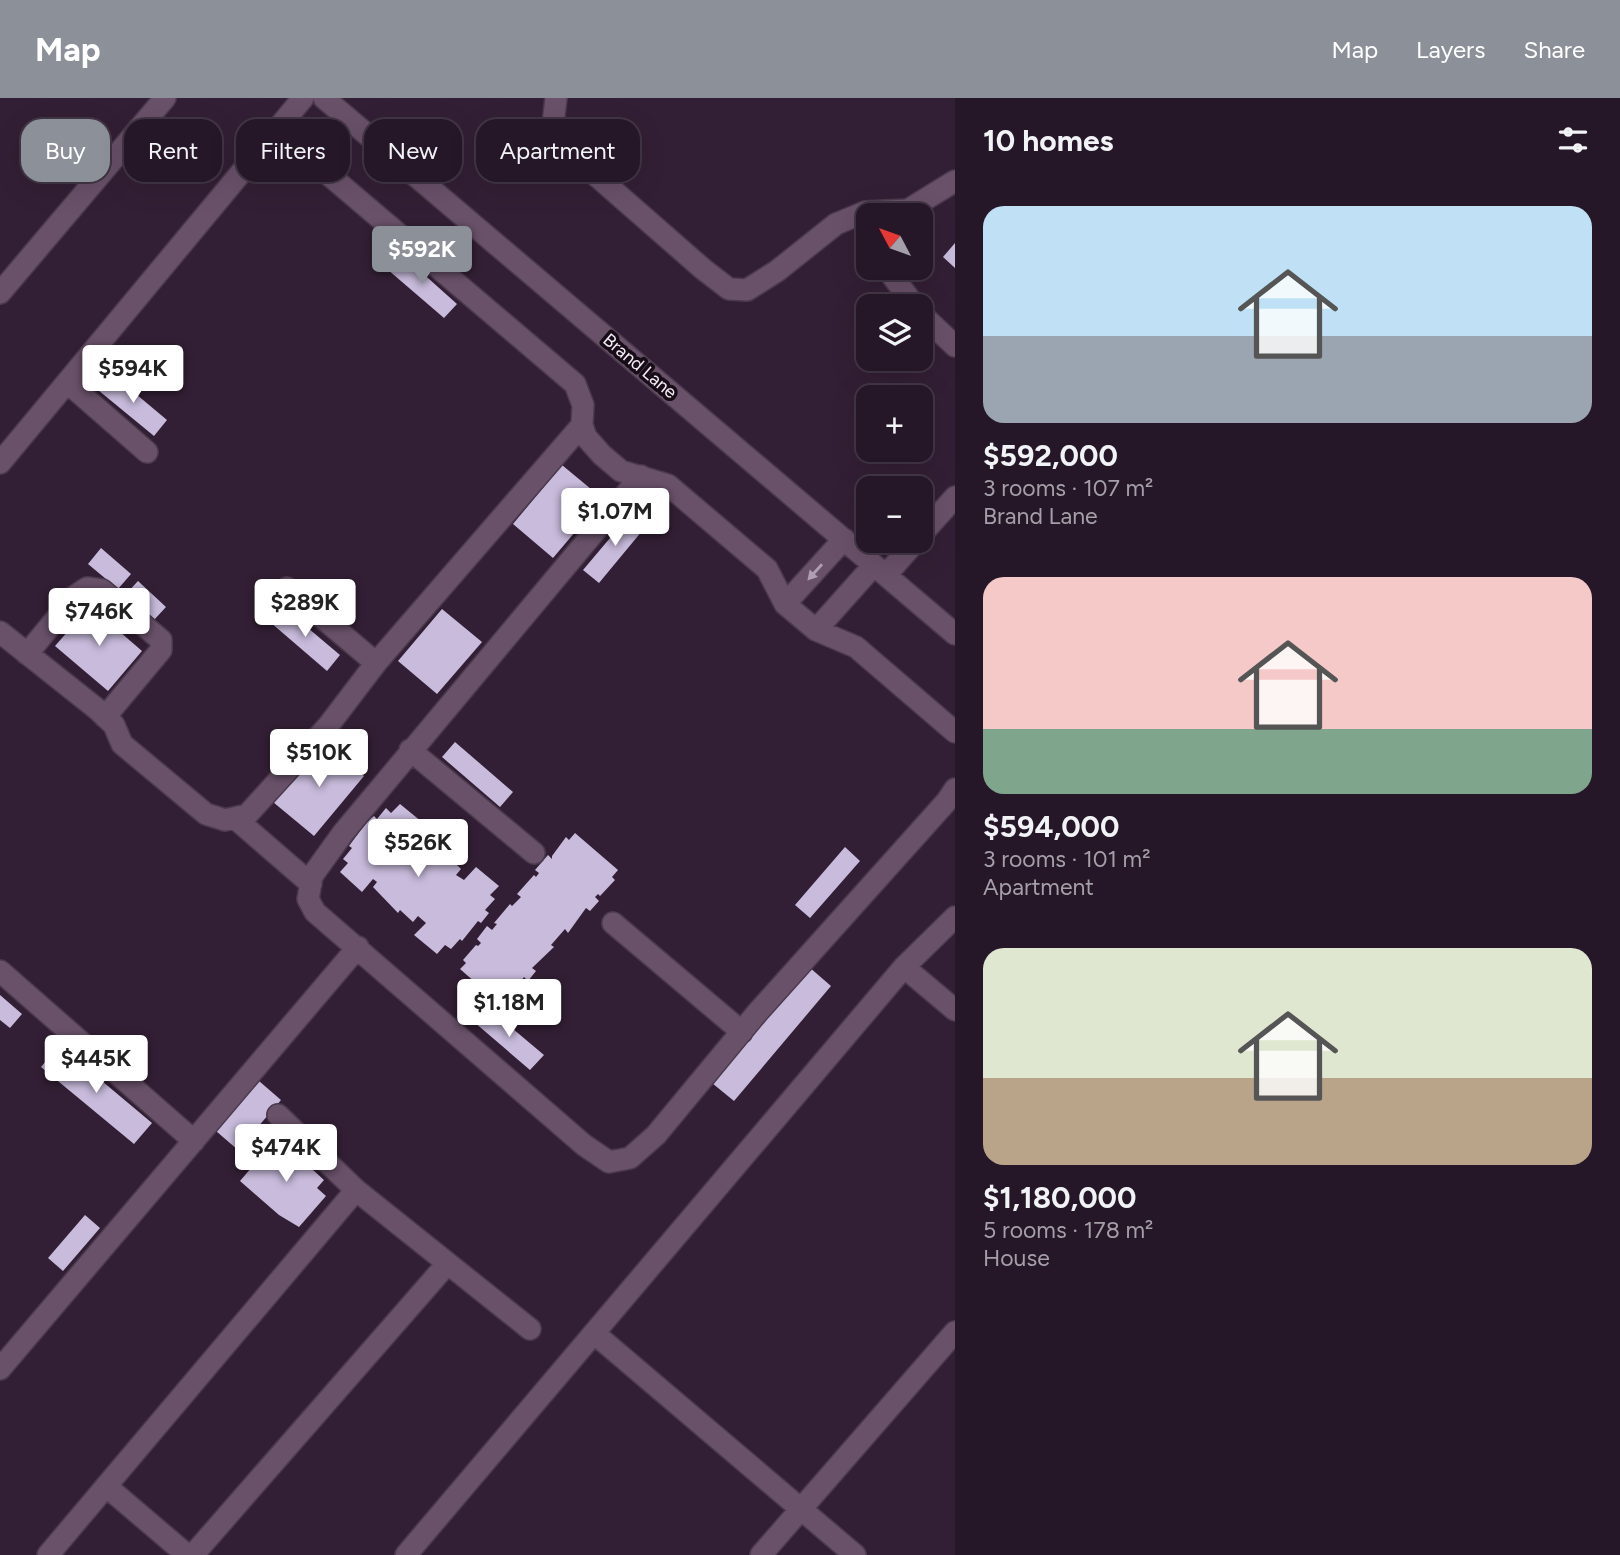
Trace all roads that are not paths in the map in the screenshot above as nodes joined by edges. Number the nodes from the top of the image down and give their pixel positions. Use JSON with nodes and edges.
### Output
{"nodes":[{"id":1,"x":165,"y":98,"type":"edge"},
{"id":2,"x":303,"y":98,"type":"edge"},
{"id":3,"x":324,"y":98,"type":"edge"},
{"id":4,"x":556,"y":98,"type":"edge"},
{"id":5,"x":284,"y":119,"type":"edge"},
{"id":6,"x":236,"y":177,"type":"edge"},
{"id":7,"x":955,"y":181,"type":"edge"},
{"id":8,"x":337,"y":182,"type":"edge"},
{"id":9,"x":919,"y":203,"type":"edge"},
{"id":10,"x":856,"y":216,"type":"edge"},
{"id":11,"x":895,"y":280,"type":"edge"},
{"id":12,"x":0,"y":293,"type":"edge"},
{"id":13,"x":906,"y":294,"type":"edge"},
{"id":14,"x":933,"y":321,"type":"edge"},
{"id":15,"x":951,"y":332,"type":"edge"},
{"id":16,"x":68,"y":383,"type":"junction"},
{"id":17,"x":582,"y":425,"type":"junction"},
{"id":18,"x":147,"y":452,"type":"dead end"},
{"id":19,"x":0,"y":463,"type":"edge"},
{"id":20,"x":641,"y":476,"type":"junction"},
{"id":21,"x":955,"y":497,"type":"edge"},
{"id":22,"x":933,"y":522,"type":"edge"},
{"id":23,"x":844,"y":539,"type":"junction"},
{"id":24,"x":901,"y":553,"type":"edge"},
{"id":25,"x":880,"y":570,"type":"junction"},
{"id":26,"x":287,"y":588,"type":"dead end"},
{"id":27,"x":785,"y":604,"type":"junction"},
{"id":28,"x":817,"y":630,"type":"junction"},
{"id":29,"x":0,"y":632,"type":"edge"},
{"id":30,"x":955,"y":634,"type":"edge"},
{"id":31,"x":27,"y":654,"type":"junction"},
{"id":32,"x":376,"y":663,"type":"junction"},
{"id":33,"x":105,"y":717,"type":"junction"},
{"id":34,"x":955,"y":732,"type":"edge"},
{"id":35,"x":410,"y":750,"type":"junction"},
{"id":36,"x":955,"y":789,"type":"edge"},
{"id":37,"x":236,"y":819,"type":"junction"},
{"id":38,"x":534,"y":853,"type":"dead end"},
{"id":39,"x":310,"y":884,"type":"junction"},
{"id":40,"x":955,"y":917,"type":"edge"},
{"id":41,"x":613,"y":923,"type":"dead end"},
{"id":42,"x":358,"y":947,"type":"junction"},
{"id":43,"x":904,"y":967,"type":"junction"},
{"id":44,"x":0,"y":971,"type":"edge"},
{"id":45,"x":955,"y":1010,"type":"edge"},
{"id":46,"x":742,"y":1032,"type":"junction"},
{"id":47,"x":278,"y":1115,"type":"dead end"},
{"id":48,"x":194,"y":1140,"type":"junction"},
{"id":49,"x":356,"y":1190,"type":"junction"},
{"id":50,"x":447,"y":1264,"type":"junction"},
{"id":51,"x":530,"y":1329,"type":"dead end"},
{"id":52,"x":955,"y":1332,"type":"edge"},
{"id":53,"x":595,"y":1334,"type":"junction"},
{"id":54,"x":0,"y":1369,"type":"edge"},
{"id":55,"x":106,"y":1486,"type":"junction"},
{"id":56,"x":800,"y":1509,"type":"junction"},
{"id":57,"x":48,"y":1555,"type":"edge"},
{"id":58,"x":187,"y":1555,"type":"edge"},
{"id":59,"x":193,"y":1555,"type":"edge"},
{"id":60,"x":406,"y":1555,"type":"edge"},
{"id":61,"x":761,"y":1555,"type":"edge"},
{"id":62,"x":855,"y":1555,"type":"edge"}],
"edges":[{"from":1,"to":12,"type":"street"},
{"from":2,"to":5,"type":"street"},
{"from":3,"to":23,"type":"street","name":"Brand Lane"},
{"from":4,"to":10,"type":"street"},
{"from":6,"to":16,"type":"street"},
{"from":7,"to":9,"type":"street"},
{"from":8,"to":17,"type":"street"},
{"from":11,"to":13,"type":"street"},
{"from":14,"to":15,"type":"street"},
{"from":16,"to":18,"type":"street"},
{"from":16,"to":19,"type":"street"},
{"from":17,"to":20,"type":"street"},
{"from":17,"to":32,"type":"street"},
{"from":20,"to":27,"type":"street"},
{"from":20,"to":35,"type":"street"},
{"from":21,"to":22,"type":"street"},
{"from":23,"to":25,"type":"street","name":"Brand Lane"},
{"from":23,"to":27,"type":"street","one_way":true},
{"from":24,"to":25,"type":"street"},
{"from":25,"to":28,"type":"street"},
{"from":25,"to":30,"type":"street","name":"Brand Lane"},
{"from":26,"to":32,"type":"street"},
{"from":27,"to":28,"type":"street"},
{"from":28,"to":34,"type":"street"},
{"from":29,"to":31,"type":"street"},
{"from":31,"to":33,"type":"street"},
{"from":31,"to":33,"type":"street"},
{"from":32,"to":37,"type":"street"},
{"from":33,"to":37,"type":"street"},
{"from":35,"to":38,"type":"street"},
{"from":35,"to":39,"type":"street"},
{"from":36,"to":46,"type":"street"},
{"from":37,"to":39,"type":"street"},
{"from":39,"to":42,"type":"street"},
{"from":40,"to":43,"type":"street"},
{"from":41,"to":46,"type":"street"},
{"from":42,"to":46,"type":"street"},
{"from":42,"to":48,"type":"street"},
{"from":43,"to":45,"type":"street"},
{"from":43,"to":53,"type":"street"},
{"from":44,"to":48,"type":"street"},
{"from":47,"to":49,"type":"street"},
{"from":48,"to":54,"type":"street"},
{"from":49,"to":50,"type":"street"},
{"from":49,"to":55,"type":"street"},
{"from":50,"to":51,"type":"street"},
{"from":50,"to":59,"type":"street"},
{"from":52,"to":56,"type":"street"},
{"from":53,"to":56,"type":"street"},
{"from":53,"to":60,"type":"street"},
{"from":55,"to":57,"type":"street"},
{"from":55,"to":58,"type":"street"},
{"from":56,"to":61,"type":"street"},
{"from":56,"to":62,"type":"street"}]}
